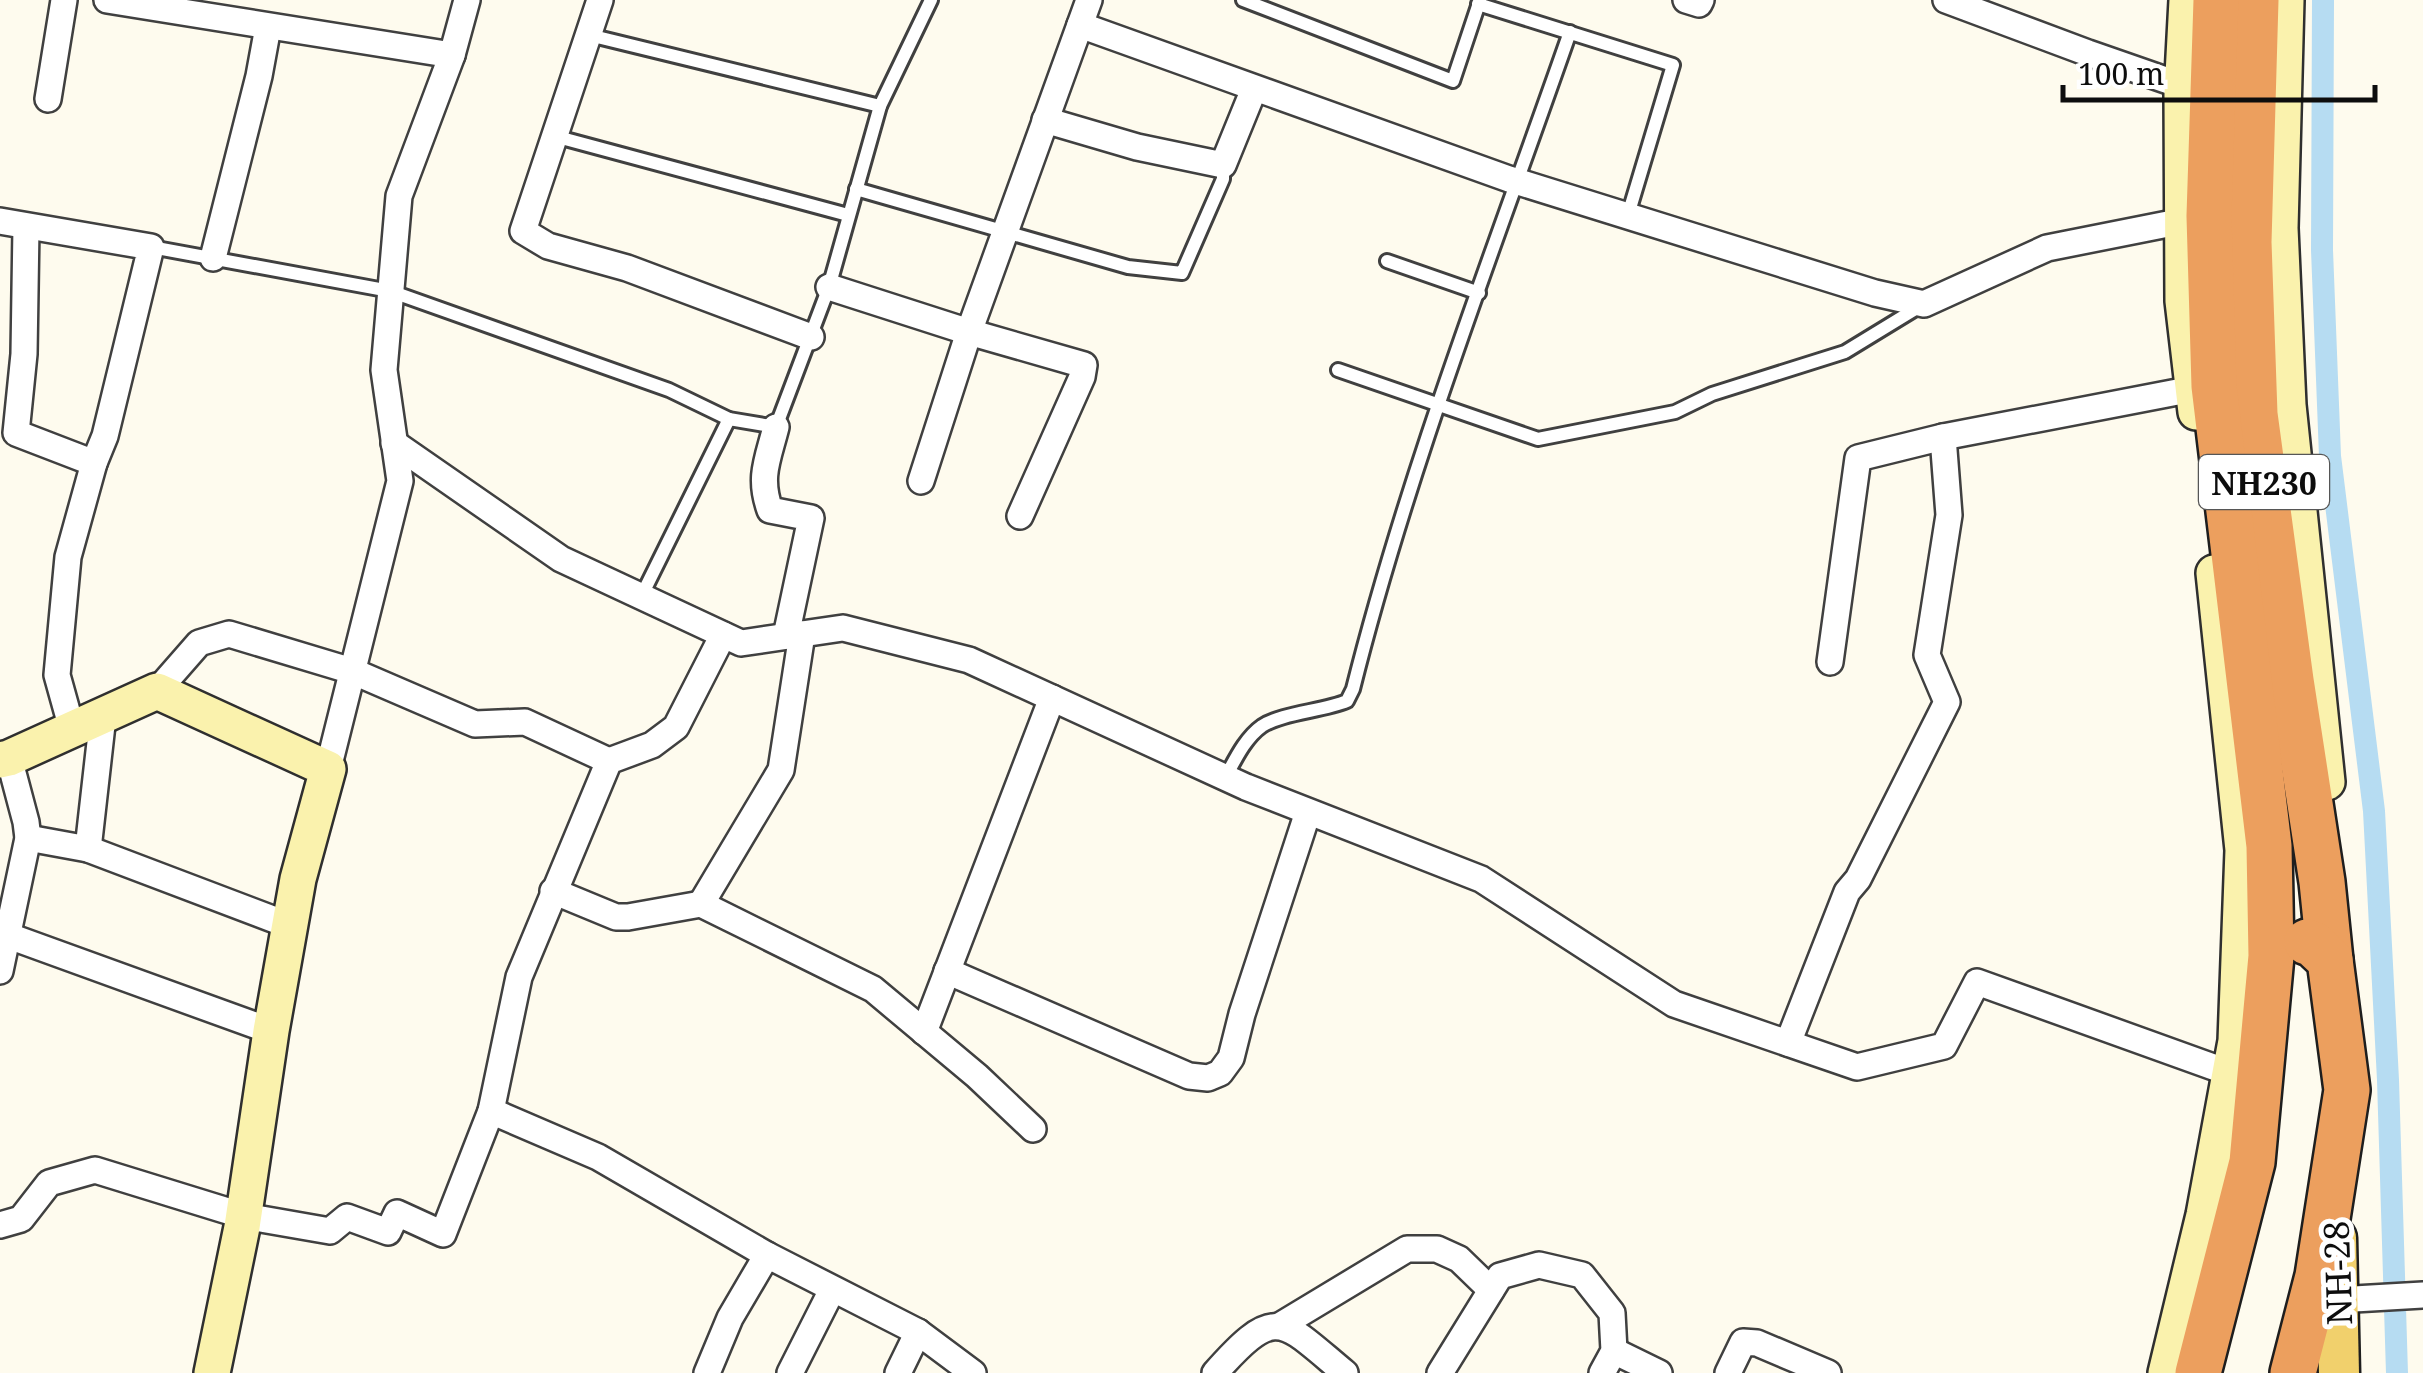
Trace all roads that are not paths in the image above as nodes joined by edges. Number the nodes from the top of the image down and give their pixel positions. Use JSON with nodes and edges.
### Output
{"nodes":[{"id":1,"x":64,"y":0,"type":"edge"},
{"id":2,"x":107,"y":0,"type":"edge"},
{"id":3,"x":466,"y":0,"type":"edge"},
{"id":4,"x":600,"y":0,"type":"edge"},
{"id":5,"x":932,"y":0,"type":"edge"},
{"id":6,"x":1243,"y":0,"type":"edge"},
{"id":7,"x":1686,"y":0,"type":"edge"},
{"id":8,"x":1700,"y":0,"type":"edge"},
{"id":9,"x":1946,"y":0,"type":"edge"},
{"id":10,"x":2187,"y":0,"type":"edge"},
{"id":11,"x":2216,"y":0,"type":"edge"},
{"id":12,"x":2256,"y":0,"type":"edge"},
{"id":13,"x":2286,"y":0,"type":"edge"},
{"id":14,"x":1479,"y":2,"type":"edge"},
{"id":15,"x":148,"y":4,"type":"edge"},
{"id":16,"x":1279,"y":6,"type":"edge"},
{"id":17,"x":1084,"y":12,"type":"edge"},
{"id":18,"x":268,"y":28,"type":"junction"},
{"id":19,"x":1570,"y":32,"type":"junction"},
{"id":20,"x":589,"y":35,"type":"junction"},
{"id":21,"x":452,"y":56,"type":"junction"},
{"id":22,"x":2183,"y":86,"type":"junction"},
{"id":23,"x":1254,"y":88,"type":"junction"},
{"id":24,"x":48,"y":99,"type":"dead end"},
{"id":25,"x":880,"y":106,"type":"junction"},
{"id":26,"x":1045,"y":120,"type":"junction"},
{"id":27,"x":554,"y":136,"type":"junction"},
{"id":28,"x":1223,"y":166,"type":"junction"},
{"id":29,"x":1518,"y":181,"type":"junction"},
{"id":30,"x":856,"y":189,"type":"junction"},
{"id":31,"x":1628,"y":215,"type":"junction"},
{"id":32,"x":848,"y":216,"type":"junction"},
{"id":33,"x":0,"y":221,"type":"edge"},
{"id":34,"x":2183,"y":221,"type":"junction"},
{"id":35,"x":26,"y":226,"type":"junction"},
{"id":36,"x":1006,"y":231,"type":"junction"},
{"id":37,"x":151,"y":248,"type":"junction"},
{"id":38,"x":213,"y":258,"type":"junction"},
{"id":39,"x":1387,"y":261,"type":"dead end"},
{"id":40,"x":829,"y":287,"type":"junction"},
{"id":41,"x":390,"y":292,"type":"junction"},
{"id":42,"x":1478,"y":293,"type":"junction"},
{"id":43,"x":1924,"y":304,"type":"junction"},
{"id":44,"x":969,"y":332,"type":"junction"},
{"id":45,"x":811,"y":337,"type":"junction"},
{"id":46,"x":1338,"y":370,"type":"dead end"},
{"id":47,"x":2193,"y":389,"type":"junction"},
{"id":48,"x":1439,"y":405,"type":"junction"},
{"id":49,"x":729,"y":420,"type":"junction"},
{"id":50,"x":776,"y":427,"type":"junction"},
{"id":51,"x":1944,"y":437,"type":"junction"},
{"id":52,"x":394,"y":444,"type":"junction"},
{"id":53,"x":94,"y":463,"type":"junction"},
{"id":54,"x":921,"y":481,"type":"dead end"},
{"id":55,"x":1020,"y":516,"type":"dead end"},
{"id":56,"x":642,"y":597,"type":"junction"},
{"id":57,"x":723,"y":635,"type":"junction"},
{"id":58,"x":794,"y":635,"type":"junction"},
{"id":59,"x":1830,"y":662,"type":"dead end"},
{"id":60,"x":352,"y":671,"type":"junction"},
{"id":61,"x":158,"y":691,"type":"junction"},
{"id":62,"x":1052,"y":698,"type":"junction"},
{"id":63,"x":88,"y":723,"type":"junction"},
{"id":64,"x":4,"y":759,"type":"edge"},
{"id":65,"x":608,"y":761,"type":"junction"},
{"id":66,"x":328,"y":769,"type":"junction"},
{"id":67,"x":1225,"y":778,"type":"junction"},
{"id":68,"x":1308,"y":812,"type":"junction"},
{"id":69,"x":28,"y":838,"type":"junction"},
{"id":70,"x":88,"y":850,"type":"junction"},
{"id":71,"x":2322,"y":882,"type":"junction"},
{"id":72,"x":554,"y":891,"type":"junction"},
{"id":73,"x":700,"y":904,"type":"junction"},
{"id":74,"x":290,"y":926,"type":"junction"},
{"id":75,"x":9,"y":936,"type":"junction"},
{"id":76,"x":2271,"y":956,"type":"junction"},
{"id":77,"x":2330,"y":960,"type":"junction"},
{"id":78,"x":0,"y":970,"type":"edge"},
{"id":79,"x":947,"y":971,"type":"junction"},
{"id":80,"x":271,"y":1031,"type":"junction"},
{"id":81,"x":924,"y":1032,"type":"junction"},
{"id":82,"x":1788,"y":1043,"type":"junction"},
{"id":83,"x":2230,"y":1073,"type":"junction"},
{"id":84,"x":491,"y":1110,"type":"junction"},
{"id":85,"x":1032,"y":1129,"type":"dead end"},
{"id":86,"x":2334,"y":1174,"type":"junction"},
{"id":87,"x":244,"y":1216,"type":"junction"},
{"id":88,"x":0,"y":1224,"type":"edge"},
{"id":89,"x":767,"y":1256,"type":"junction"},
{"id":90,"x":1492,"y":1290,"type":"junction"},
{"id":91,"x":830,"y":1294,"type":"dead end"},
{"id":92,"x":2423,"y":1296,"type":"edge"},
{"id":93,"x":2344,"y":1300,"type":"junction"},
{"id":94,"x":1281,"y":1325,"type":"junction"},
{"id":95,"x":918,"y":1332,"type":"junction"},
{"id":96,"x":1608,"y":1362,"type":"edge"},
{"id":97,"x":212,"y":1373,"type":"edge"},
{"id":98,"x":707,"y":1373,"type":"edge"},
{"id":99,"x":790,"y":1373,"type":"edge"},
{"id":100,"x":898,"y":1373,"type":"edge"},
{"id":101,"x":973,"y":1373,"type":"edge"},
{"id":102,"x":1215,"y":1373,"type":"edge"},
{"id":103,"x":1346,"y":1373,"type":"edge"},
{"id":104,"x":1440,"y":1373,"type":"edge"},
{"id":105,"x":1659,"y":1373,"type":"edge"},
{"id":106,"x":1728,"y":1373,"type":"edge"},
{"id":107,"x":1828,"y":1373,"type":"edge"},
{"id":108,"x":2166,"y":1373,"type":"edge"},
{"id":109,"x":2198,"y":1373,"type":"edge"},
{"id":110,"x":2293,"y":1373,"type":"edge"},
{"id":111,"x":2340,"y":1373,"type":"edge"}],
"edges":[{"from":1,"to":24,"type":"street"},
{"from":2,"to":15,"type":"street"},
{"from":3,"to":21,"type":"street"},
{"from":4,"to":20,"type":"street"},
{"from":5,"to":25,"type":"lane"},
{"from":6,"to":16,"type":"lane"},
{"from":7,"to":8,"type":"street"},
{"from":9,"to":22,"type":"street"},
{"from":10,"to":22,"type":"street"},
{"from":11,"to":76,"type":"highway","number":"NH230"},
{"from":12,"to":71,"type":"highway","number":"NH230"},
{"from":13,"to":71,"type":"street"},
{"from":14,"to":16,"type":"lane"},
{"from":14,"to":19,"type":"lane"},
{"from":15,"to":18,"type":"street"},
{"from":17,"to":23,"type":"street"},
{"from":17,"to":26,"type":"street"},
{"from":18,"to":21,"type":"street"},
{"from":18,"to":38,"type":"street"},
{"from":19,"to":29,"type":"lane"},
{"from":19,"to":31,"type":"lane"},
{"from":20,"to":25,"type":"lane"},
{"from":20,"to":27,"type":"street"},
{"from":21,"to":41,"type":"street"},
{"from":22,"to":34,"type":"street"},
{"from":23,"to":28,"type":"street"},
{"from":23,"to":29,"type":"street"},
{"from":25,"to":30,"type":"lane"},
{"from":26,"to":28,"type":"street"},
{"from":26,"to":36,"type":"street"},
{"from":27,"to":32,"type":"lane"},
{"from":27,"to":45,"type":"street"},
{"from":28,"to":36,"type":"lane"},
{"from":29,"to":31,"type":"street"},
{"from":29,"to":42,"type":"lane"},
{"from":30,"to":32,"type":"lane"},
{"from":30,"to":36,"type":"lane"},
{"from":31,"to":43,"type":"street"},
{"from":32,"to":40,"type":"lane"},
{"from":33,"to":35,"type":"street"},
{"from":34,"to":43,"type":"street"},
{"from":34,"to":47,"type":"street"},
{"from":35,"to":37,"type":"street"},
{"from":35,"to":53,"type":"street"},
{"from":36,"to":44,"type":"street"},
{"from":37,"to":38,"type":"lane"},
{"from":37,"to":53,"type":"street"},
{"from":38,"to":41,"type":"lane"},
{"from":39,"to":42,"type":"lane"},
{"from":40,"to":44,"type":"street"},
{"from":40,"to":45,"type":"lane"},
{"from":41,"to":49,"type":"lane"},
{"from":41,"to":52,"type":"street"},
{"from":42,"to":48,"type":"lane"},
{"from":43,"to":48,"type":"lane"},
{"from":44,"to":54,"type":"street"},
{"from":44,"to":55,"type":"street"},
{"from":45,"to":50,"type":"lane"},
{"from":46,"to":48,"type":"lane"},
{"from":47,"to":51,"type":"street"},
{"from":47,"to":83,"type":"street"},
{"from":48,"to":67,"type":"lane"},
{"from":49,"to":50,"type":"lane"},
{"from":49,"to":56,"type":"lane"},
{"from":50,"to":58,"type":"street"},
{"from":51,"to":59,"type":"street"},
{"from":51,"to":82,"type":"street"},
{"from":52,"to":56,"type":"street"},
{"from":52,"to":60,"type":"street"},
{"from":53,"to":63,"type":"street"},
{"from":56,"to":57,"type":"street"},
{"from":57,"to":58,"type":"street"},
{"from":57,"to":65,"type":"street"},
{"from":58,"to":62,"type":"street"},
{"from":58,"to":73,"type":"street"},
{"from":60,"to":61,"type":"street"},
{"from":60,"to":65,"type":"street"},
{"from":60,"to":66,"type":"street"},
{"from":61,"to":63,"type":"street"},
{"from":61,"to":66,"type":"street"},
{"from":62,"to":67,"type":"street"},
{"from":62,"to":79,"type":"street"},
{"from":63,"to":64,"type":"street"},
{"from":63,"to":70,"type":"street"},
{"from":64,"to":69,"type":"street"},
{"from":65,"to":72,"type":"street"},
{"from":66,"to":74,"type":"street"},
{"from":67,"to":68,"type":"street"},
{"from":68,"to":79,"type":"street"},
{"from":68,"to":82,"type":"street"},
{"from":69,"to":70,"type":"street"},
{"from":69,"to":75,"type":"street"},
{"from":70,"to":74,"type":"street"},
{"from":71,"to":77,"type":"highway","number":"NH230"},
{"from":72,"to":73,"type":"street"},
{"from":72,"to":84,"type":"street"},
{"from":73,"to":81,"type":"street"},
{"from":74,"to":80,"type":"street"},
{"from":75,"to":78,"type":"street"},
{"from":75,"to":80,"type":"street"},
{"from":76,"to":77,"type":"highway"},
{"from":76,"to":109,"type":"highway","number":"NH230"},
{"from":77,"to":86,"type":"highway","number":"NH230"},
{"from":79,"to":81,"type":"street"},
{"from":80,"to":87,"type":"street"},
{"from":81,"to":85,"type":"street"},
{"from":82,"to":83,"type":"street"},
{"from":83,"to":108,"type":"street"},
{"from":84,"to":87,"type":"street"},
{"from":84,"to":89,"type":"street"},
{"from":86,"to":93,"type":"main road","name":"NH-28"},
{"from":86,"to":110,"type":"highway","number":"NH230"},
{"from":87,"to":88,"type":"street"},
{"from":87,"to":97,"type":"street"},
{"from":89,"to":95,"type":"street"},
{"from":89,"to":98,"type":"street"},
{"from":90,"to":94,"type":"street"},
{"from":90,"to":96,"type":"street"},
{"from":90,"to":104,"type":"street"},
{"from":91,"to":99,"type":"street"},
{"from":92,"to":93,"type":"street"},
{"from":93,"to":111,"type":"main road","name":"NH-28"},
{"from":94,"to":102,"type":"street"},
{"from":94,"to":103,"type":"street"},
{"from":95,"to":100,"type":"street"},
{"from":95,"to":101,"type":"street"},
{"from":96,"to":105,"type":"street"},
{"from":106,"to":107,"type":"street"}]}
